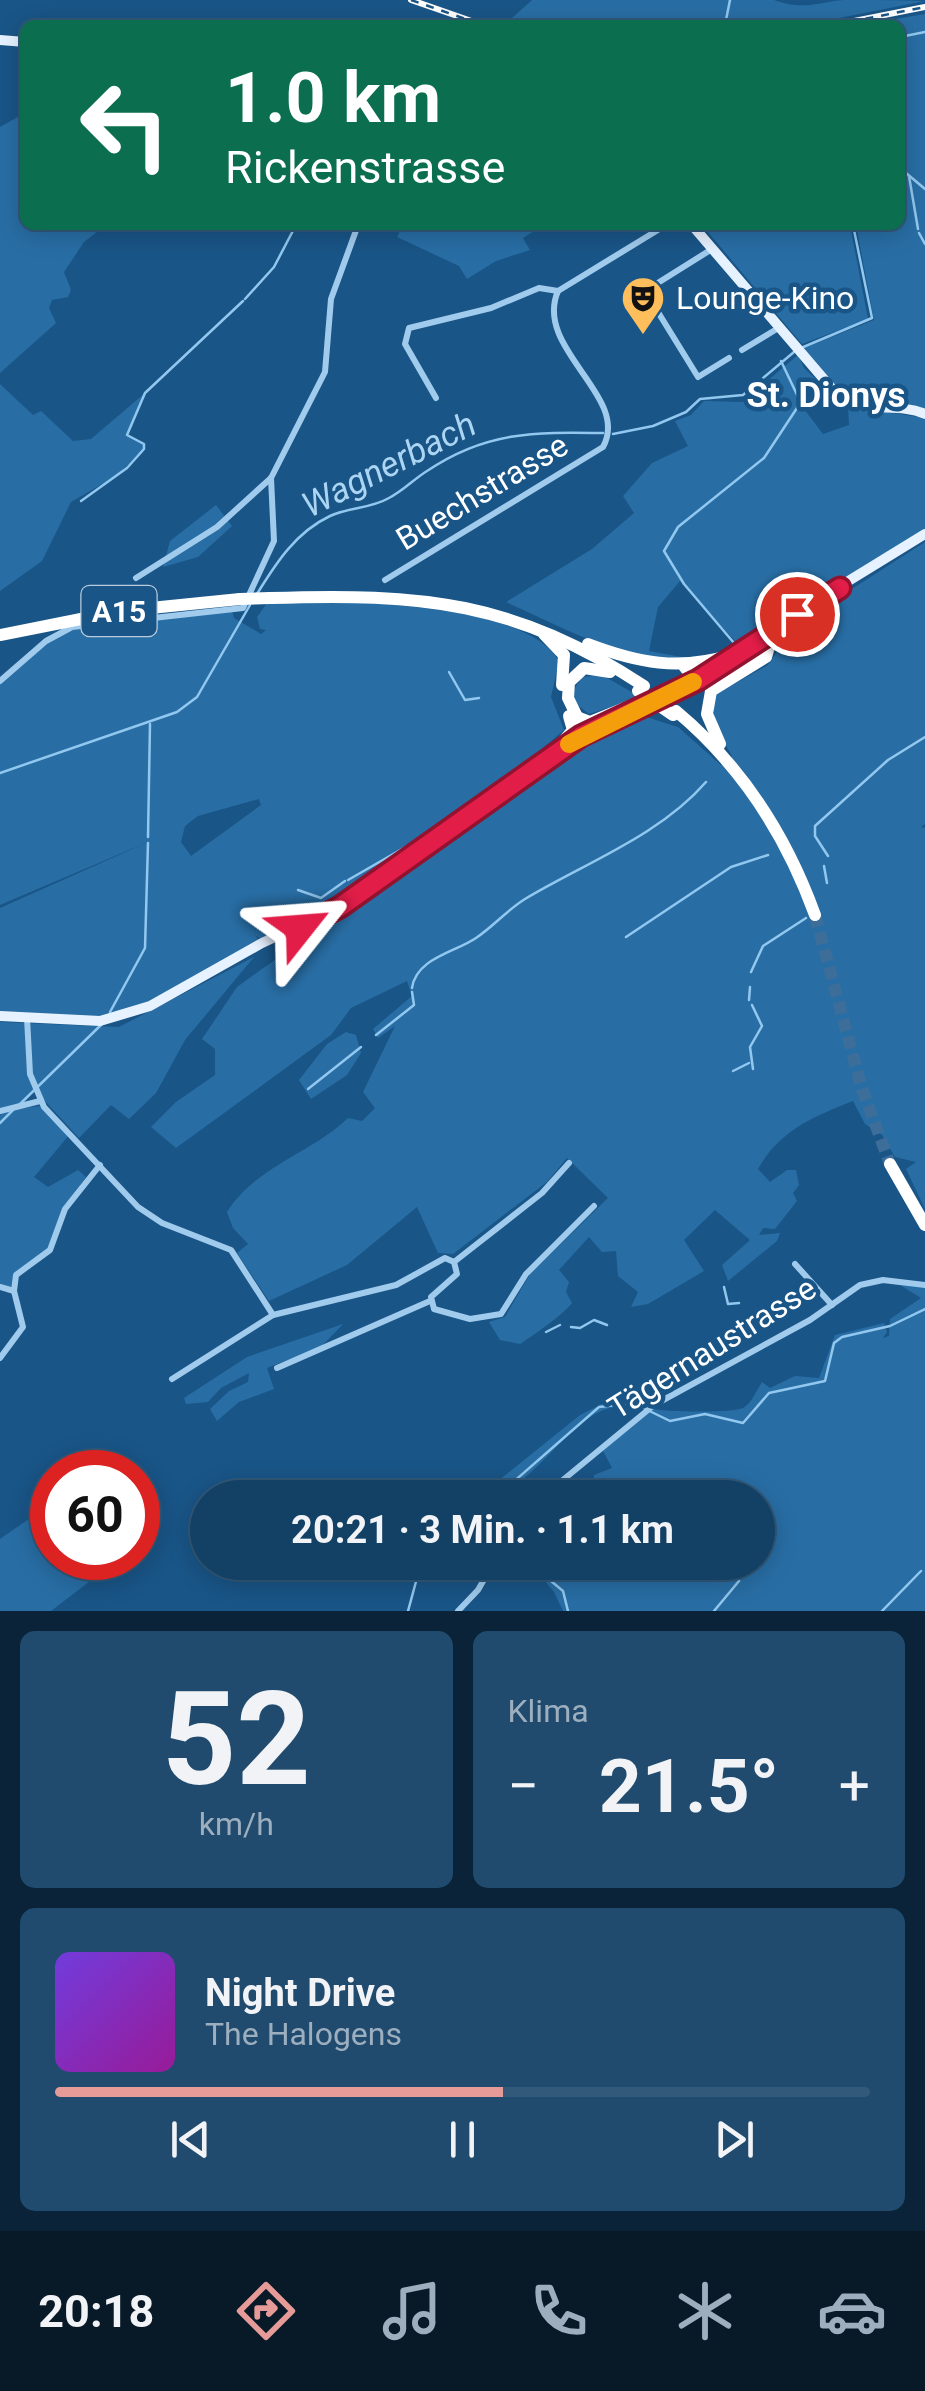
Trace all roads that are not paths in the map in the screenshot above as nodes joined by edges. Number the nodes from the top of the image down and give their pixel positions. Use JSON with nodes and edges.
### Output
{"nodes":[{"id":1,"x":356,"y":230,"type":"edge"},
{"id":2,"x":658,"y":230,"type":"edge"},
{"id":3,"x":697,"y":230,"type":"edge"},
{"id":4,"x":713,"y":248,"type":"junction"},
{"id":5,"x":558,"y":292,"type":"junction"},
{"id":6,"x":780,"y":327,"type":"junction"},
{"id":7,"x":742,"y":350,"type":"dead end"},
{"id":8,"x":729,"y":358,"type":"dead end"},
{"id":9,"x":436,"y":398,"type":"dead end"},
{"id":10,"x":925,"y":414,"type":"edge"},
{"id":11,"x":270,"y":478,"type":"junction"},
{"id":12,"x":925,"y":534,"type":"edge"},
{"id":13,"x":136,"y":578,"type":"dead end"},
{"id":14,"x":385,"y":580,"type":"dead end"},
{"id":15,"x":525,"y":622,"type":"junction"},
{"id":16,"x":540,"y":628,"type":"junction"},
{"id":17,"x":0,"y":635,"type":"edge"},
{"id":18,"x":766,"y":640,"type":"junction"},
{"id":19,"x":731,"y":654,"type":"joint"},
{"id":20,"x":687,"y":676,"type":"junction"},
{"id":21,"x":0,"y":680,"type":"edge"},
{"id":22,"x":640,"y":693,"type":"junction"},
{"id":23,"x":573,"y":716,"type":"junction"},
{"id":24,"x":583,"y":733,"type":"junction"},
{"id":25,"x":562,"y":742,"type":"junction"},
{"id":26,"x":728,"y":760,"type":"junction"},
{"id":27,"x":510,"y":783,"type":"junction"},
{"id":28,"x":815,"y":915,"type":"tunnel mouth"},
{"id":29,"x":0,"y":1016,"type":"edge"},
{"id":30,"x":27,"y":1018,"type":"junction"},
{"id":31,"x":40,"y":1102,"type":"junction"},
{"id":32,"x":0,"y":1111,"type":"edge"},
{"id":33,"x":569,"y":1163,"type":"dead end"},
{"id":34,"x":890,"y":1164,"type":"tunnel mouth"},
{"id":35,"x":100,"y":1165,"type":"junction"},
{"id":36,"x":594,"y":1206,"type":"dead end"},
{"id":37,"x":925,"y":1225,"type":"edge"},
{"id":38,"x":454,"y":1262,"type":"junction"},
{"id":39,"x":795,"y":1264,"type":"dead end"},
{"id":40,"x":925,"y":1285,"type":"edge"},
{"id":41,"x":0,"y":1286,"type":"edge"},
{"id":42,"x":14,"y":1290,"type":"junction"},
{"id":43,"x":430,"y":1301,"type":"junction"},
{"id":44,"x":832,"y":1305,"type":"junction"},
{"id":45,"x":273,"y":1315,"type":"junction"},
{"id":46,"x":0,"y":1358,"type":"edge"},
{"id":47,"x":277,"y":1368,"type":"dead end"},
{"id":48,"x":172,"y":1379,"type":"dead end"},
{"id":49,"x":563,"y":1480,"type":"edge"},
{"id":50,"x":484,"y":1580,"type":"edge"},
{"id":51,"x":458,"y":1611,"type":"edge"}],
"edges":[{"from":1,"to":11,"type":"street"},
{"from":2,"to":5,"type":"street"},
{"from":3,"to":4,"type":"main road"},
{"from":4,"to":6,"type":"main road"},
{"from":4,"to":8,"type":"street"},
{"from":5,"to":9,"type":"street"},
{"from":5,"to":14,"type":"street","name":"Buechstrasse"},
{"from":6,"to":7,"type":"street"},
{"from":6,"to":10,"type":"main road"},
{"from":11,"to":13,"type":"street"},
{"from":11,"to":21,"type":"street"},
{"from":12,"to":18,"type":"main road"},
{"from":15,"to":16,"type":"highway","number":"A15"},
{"from":15,"to":17,"type":"highway","number":"A15","bridge":true},
{"from":15,"to":23,"type":"highway"},
{"from":16,"to":20,"type":"highway"},
{"from":16,"to":22,"type":"highway","number":"A15"},
{"from":18,"to":19,"type":"main road"},
{"from":18,"to":20,"type":"main road"},
{"from":18,"to":26,"type":"highway"},
{"from":19,"to":20,"type":"highway"},
{"from":20,"to":22,"type":"main road"},
{"from":20,"to":24,"type":"main road"},
{"from":22,"to":23,"type":"highway"},
{"from":22,"to":23,"type":"highway"},
{"from":22,"to":24,"type":"main road"},
{"from":22,"to":26,"type":"highway","number":"A15","bridge":true},
{"from":23,"to":24,"type":"highway"},
{"from":23,"to":25,"type":"highway"},
{"from":24,"to":25,"type":"main road"},
{"from":24,"to":27,"type":"main road"},
{"from":25,"to":27,"type":"main road"},
{"from":26,"to":28,"type":"highway","number":"A15"},
{"from":27,"to":30,"type":"main road"},
{"from":29,"to":30,"type":"main road"},
{"from":30,"to":31,"type":"street"},
{"from":31,"to":32,"type":"street"},
{"from":31,"to":35,"type":"street"},
{"from":33,"to":38,"type":"street"},
{"from":34,"to":37,"type":"highway"},
{"from":35,"to":42,"type":"street"},
{"from":35,"to":45,"type":"street"},
{"from":36,"to":43,"type":"street"},
{"from":38,"to":43,"type":"street"},
{"from":38,"to":45,"type":"street"},
{"from":39,"to":44,"type":"street"},
{"from":40,"to":44,"type":"street","name":"Tägernaustrasse"},
{"from":41,"to":42,"type":"street"},
{"from":42,"to":46,"type":"street"},
{"from":43,"to":47,"type":"street"},
{"from":44,"to":49,"type":"street","name":"Tägernaustrasse"},
{"from":45,"to":48,"type":"street"},
{"from":50,"to":51,"type":"street"}]}
